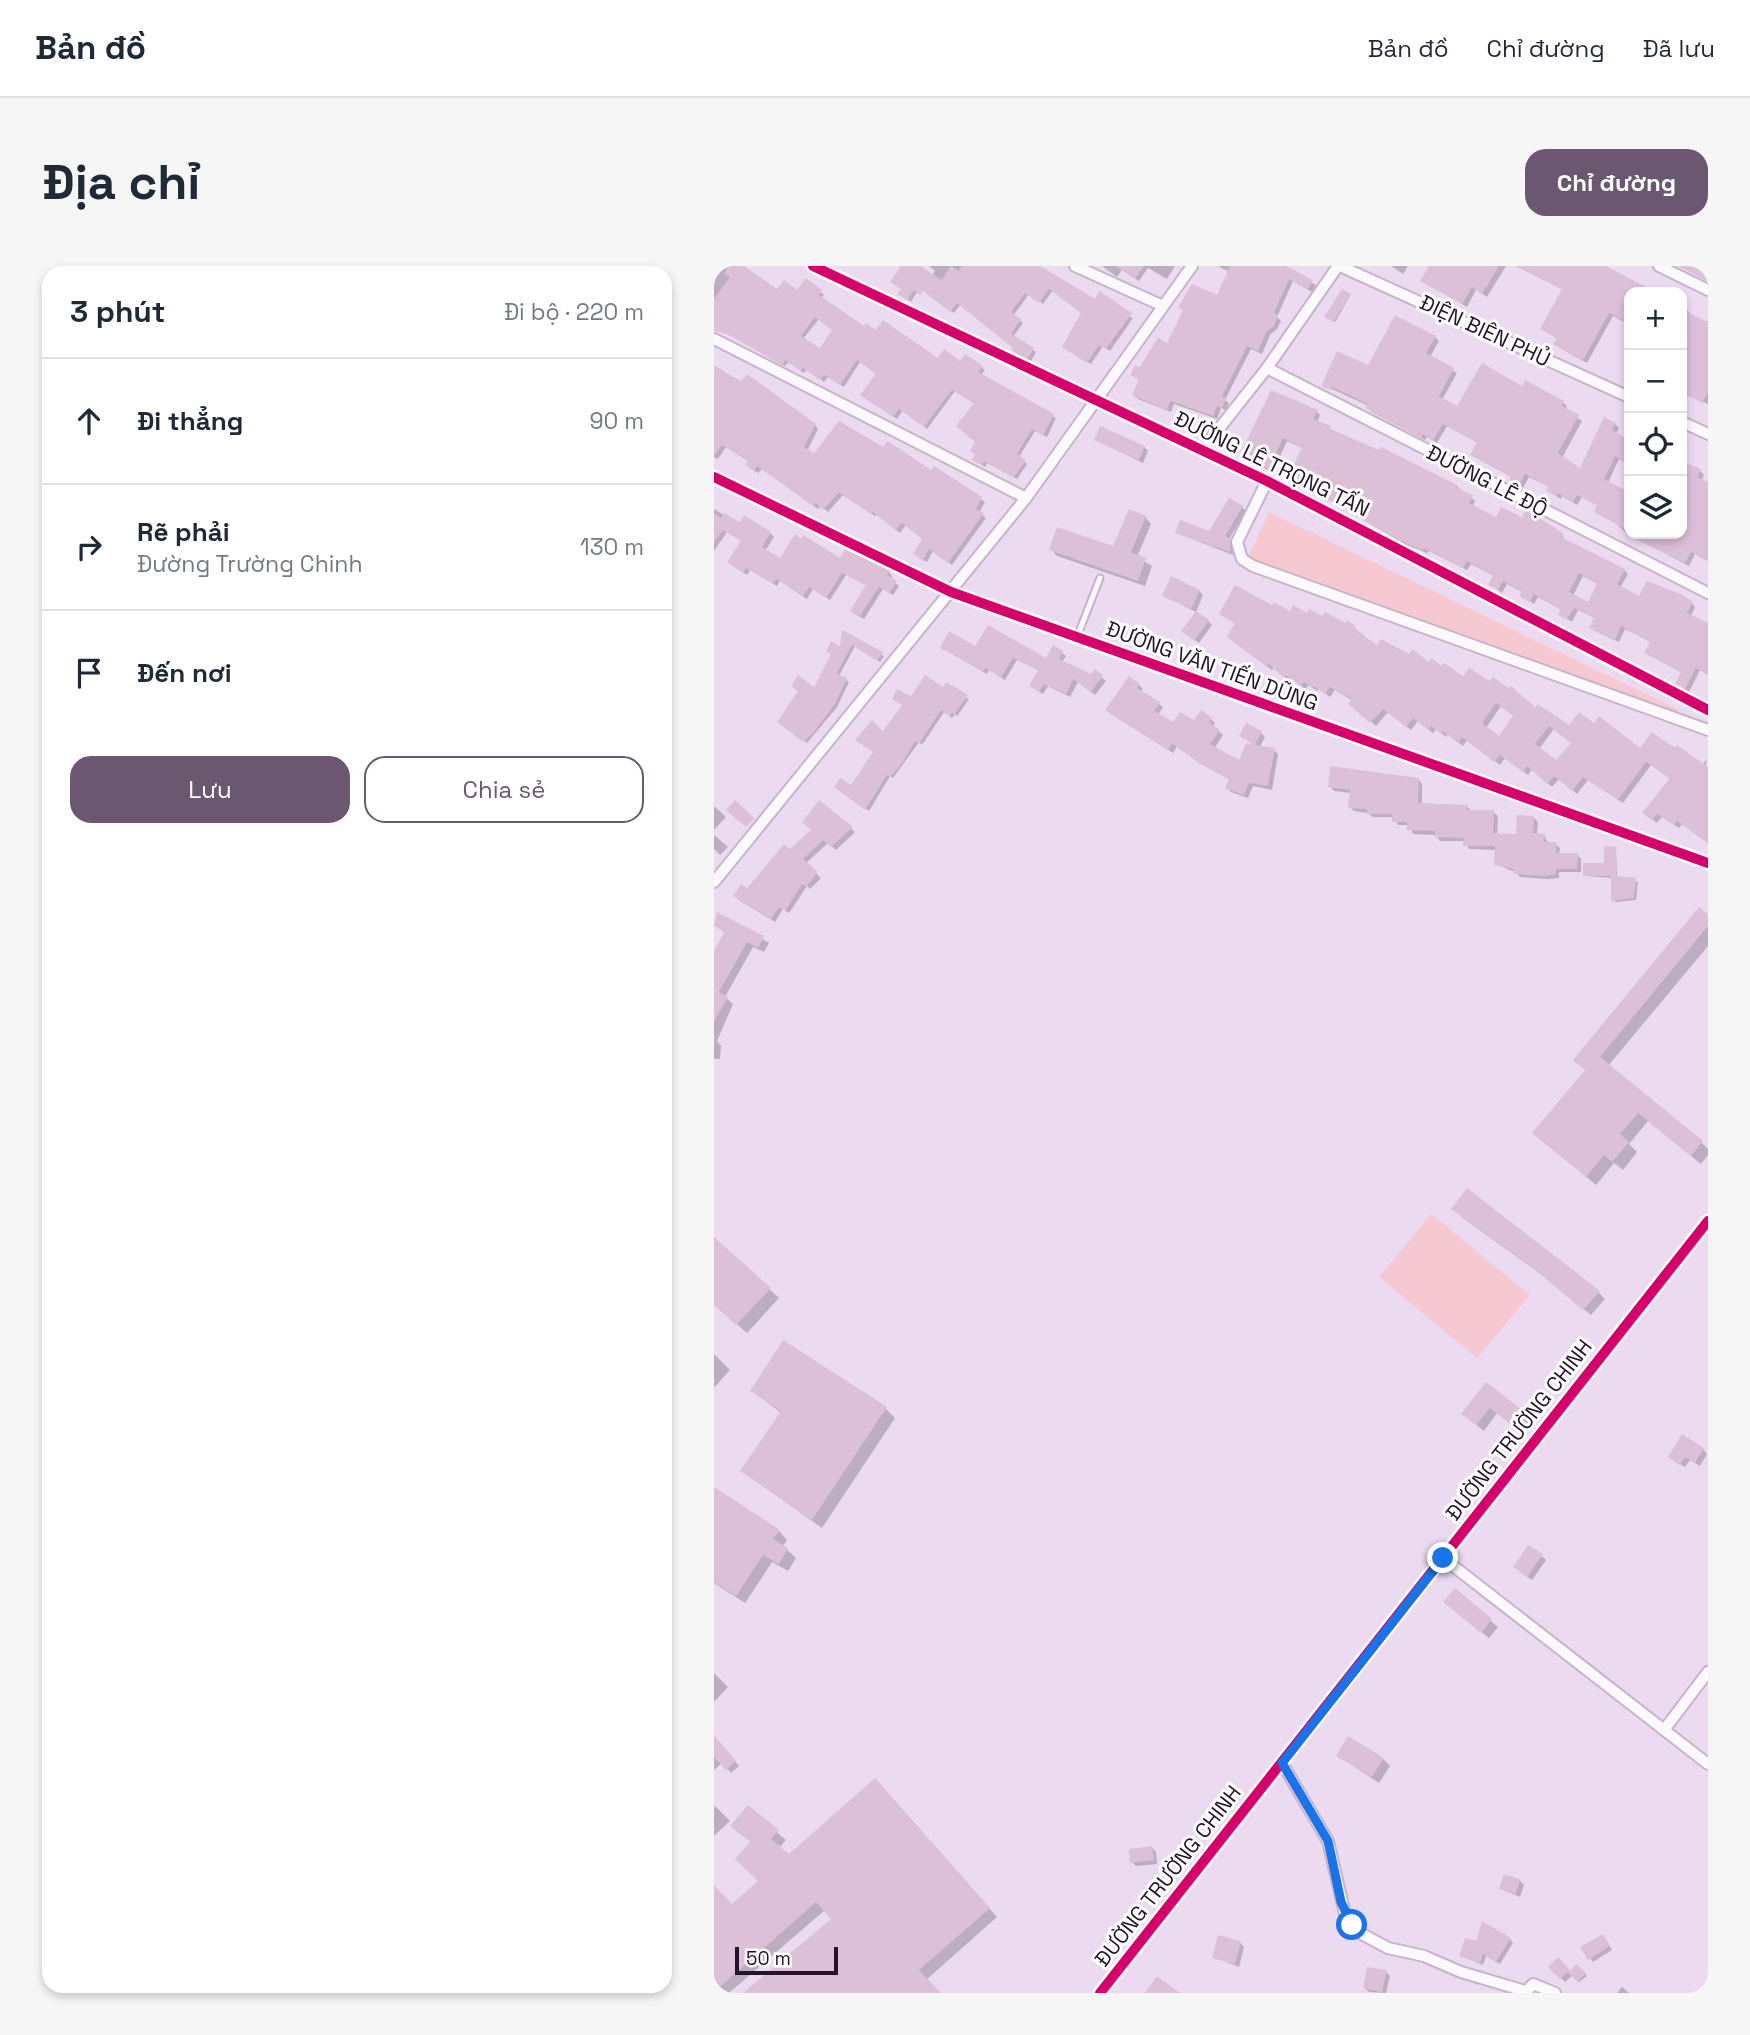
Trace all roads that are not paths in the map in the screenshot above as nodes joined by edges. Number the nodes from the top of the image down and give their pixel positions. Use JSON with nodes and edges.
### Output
{"nodes":[{"id":1,"x":813,"y":266,"type":"edge"},
{"id":2,"x":1075,"y":266,"type":"edge"},
{"id":3,"x":1192,"y":266,"type":"edge"},
{"id":4,"x":1339,"y":266,"type":"edge"},
{"id":5,"x":1659,"y":266,"type":"edge"},
{"id":6,"x":1708,"y":290,"type":"edge"},
{"id":7,"x":1163,"y":306,"type":"junction"},
{"id":8,"x":714,"y":339,"type":"edge"},
{"id":9,"x":1267,"y":368,"type":"junction"},
{"id":10,"x":1624,"y":395,"type":"edge"},
{"id":11,"x":1095,"y":400,"type":"junction"},
{"id":12,"x":1687,"y":424,"type":"edge"},
{"id":13,"x":1708,"y":434,"type":"edge"},
{"id":14,"x":1203,"y":449,"type":"junction"},
{"id":15,"x":714,"y":477,"type":"edge"},
{"id":16,"x":1267,"y":481,"type":"junction"},
{"id":17,"x":1026,"y":498,"type":"junction"},
{"id":18,"x":1100,"y":578,"type":"dead end"},
{"id":19,"x":951,"y":592,"type":"junction"},
{"id":20,"x":1708,"y":593,"type":"edge"},
{"id":21,"x":1077,"y":639,"type":"junction"},
{"id":22,"x":1708,"y":710,"type":"edge"},
{"id":23,"x":1708,"y":730,"type":"edge"},
{"id":24,"x":1708,"y":863,"type":"edge"},
{"id":25,"x":714,"y":882,"type":"edge"},
{"id":26,"x":1708,"y":1221,"type":"edge"},
{"id":27,"x":1443,"y":1558,"type":"junction"},
{"id":28,"x":1708,"y":1672,"type":"edge"},
{"id":29,"x":1664,"y":1730,"type":"junction"},
{"id":30,"x":1282,"y":1763,"type":"junction"},
{"id":31,"x":1708,"y":1764,"type":"edge"},
{"id":32,"x":1525,"y":1992,"type":"edge"},
{"id":33,"x":1100,"y":1993,"type":"edge"},
{"id":34,"x":1555,"y":1993,"type":"edge"}],
"edges":[{"from":1,"to":11,"type":"street","name":"ĐƯỜNG LÊ TRỌNG TẤN"},
{"from":2,"to":7,"type":"street"},
{"from":3,"to":7,"type":"street"},
{"from":4,"to":9,"type":"street"},
{"from":4,"to":10,"type":"street","name":"ĐIỆN BIÊN PHỦ"},
{"from":5,"to":6,"type":"street"},
{"from":7,"to":11,"type":"street"},
{"from":8,"to":17,"type":"street"},
{"from":9,"to":14,"type":"street"},
{"from":9,"to":20,"type":"street","name":"ĐƯỜNG LÊ ĐỘ"},
{"from":11,"to":14,"type":"street","name":"ĐƯỜNG LÊ TRỌNG TẤN"},
{"from":11,"to":17,"type":"street"},
{"from":12,"to":13,"type":"street"},
{"from":14,"to":16,"type":"street","name":"ĐƯỜNG LÊ TRỌNG TẤN"},
{"from":15,"to":19,"type":"street","name":"ĐƯỜNG VĂN TIẾN DŨNG"},
{"from":16,"to":22,"type":"street","name":"ĐƯỜNG LÊ TRỌNG TẤN"},
{"from":16,"to":23,"type":"street"},
{"from":17,"to":19,"type":"street"},
{"from":18,"to":21,"type":"lane"},
{"from":19,"to":21,"type":"street","name":"ĐƯỜNG VĂN TIẾN DŨNG"},
{"from":19,"to":25,"type":"street"},
{"from":21,"to":24,"type":"street","name":"ĐƯỜNG VĂN TIẾN DŨNG"},
{"from":26,"to":27,"type":"street","name":"ĐƯỜNG TRƯỜNG CHINH"},
{"from":27,"to":29,"type":"street"},
{"from":27,"to":30,"type":"street","name":"ĐƯỜNG TRƯỜNG CHINH"},
{"from":28,"to":29,"type":"street"},
{"from":29,"to":31,"type":"street"},
{"from":30,"to":32,"type":"street"},
{"from":30,"to":33,"type":"street","name":"ĐƯỜNG TRƯỜNG CHINH"},
{"from":32,"to":34,"type":"street"}]}
